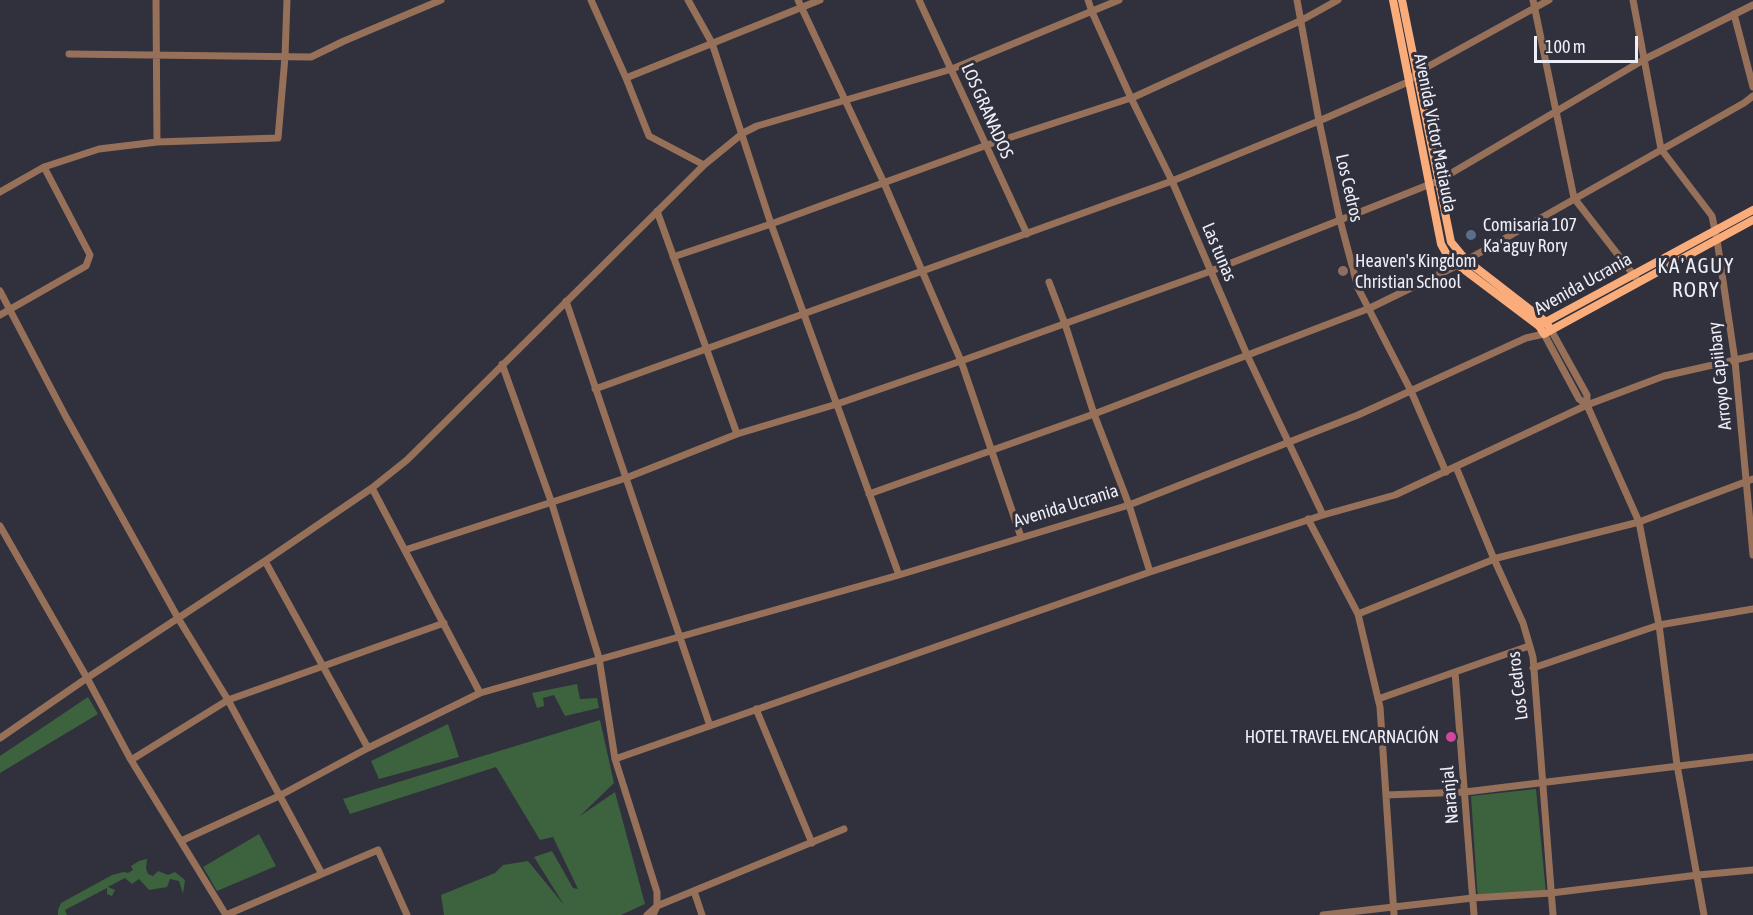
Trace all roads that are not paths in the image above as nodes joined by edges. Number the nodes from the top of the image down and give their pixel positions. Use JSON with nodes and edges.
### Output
{"nodes":[{"id":1,"x":156,"y":0,"type":"edge"},
{"id":2,"x":288,"y":0,"type":"edge"},
{"id":3,"x":441,"y":0,"type":"edge"},
{"id":4,"x":591,"y":0,"type":"edge"},
{"id":5,"x":688,"y":0,"type":"edge"},
{"id":6,"x":820,"y":0,"type":"edge"},
{"id":7,"x":919,"y":0,"type":"edge"},
{"id":8,"x":1088,"y":0,"type":"edge"},
{"id":9,"x":1119,"y":0,"type":"edge"},
{"id":10,"x":1297,"y":0,"type":"edge"},
{"id":11,"x":1338,"y":0,"type":"edge"},
{"id":12,"x":1393,"y":0,"type":"edge"},
{"id":13,"x":1402,"y":0,"type":"edge"},
{"id":14,"x":1549,"y":0,"type":"edge"},
{"id":15,"x":1632,"y":0,"type":"edge"},
{"id":16,"x":800,"y":4,"type":"edge"},
{"id":17,"x":1534,"y":4,"type":"edge"},
{"id":18,"x":1753,"y":5,"type":"edge"},
{"id":19,"x":1092,"y":12,"type":"junction"},
{"id":20,"x":1734,"y":14,"type":"junction"},
{"id":21,"x":1302,"y":20,"type":"junction"},
{"id":22,"x":712,"y":43,"type":"junction"},
{"id":23,"x":69,"y":54,"type":"dead end"},
{"id":24,"x":158,"y":55,"type":"junction"},
{"id":25,"x":285,"y":57,"type":"junction"},
{"id":26,"x":1645,"y":59,"type":"junction"},
{"id":27,"x":952,"y":69,"type":"junction"},
{"id":28,"x":1418,"y":72,"type":"junction"},
{"id":29,"x":626,"y":78,"type":"junction"},
{"id":30,"x":1408,"y":82,"type":"junction"},
{"id":31,"x":1753,"y":87,"type":"edge"},
{"id":32,"x":1753,"y":96,"type":"edge"},
{"id":33,"x":1131,"y":98,"type":"junction"},
{"id":34,"x":845,"y":100,"type":"junction"},
{"id":35,"x":1555,"y":112,"type":"junction"},
{"id":36,"x":1319,"y":121,"type":"junction"},
{"id":37,"x":743,"y":133,"type":"junction"},
{"id":38,"x":158,"y":142,"type":"junction"},
{"id":39,"x":987,"y":145,"type":"junction"},
{"id":40,"x":1661,"y":149,"type":"junction"},
{"id":41,"x":704,"y":165,"type":"junction"},
{"id":42,"x":44,"y":167,"type":"junction"},
{"id":43,"x":1172,"y":181,"type":"junction"},
{"id":44,"x":884,"y":183,"type":"junction"},
{"id":45,"x":1433,"y":183,"type":"junction"},
{"id":46,"x":0,"y":192,"type":"edge"},
{"id":47,"x":1574,"y":198,"type":"junction"},
{"id":48,"x":1753,"y":210,"type":"edge"},
{"id":49,"x":657,"y":211,"type":"junction"},
{"id":50,"x":1340,"y":220,"type":"junction"},
{"id":51,"x":1753,"y":220,"type":"edge"},
{"id":52,"x":771,"y":224,"type":"junction"},
{"id":53,"x":1715,"y":231,"type":"junction"},
{"id":54,"x":1027,"y":234,"type":"junction"},
{"id":55,"x":1717,"y":240,"type":"junction"},
{"id":56,"x":674,"y":256,"type":"junction"},
{"id":57,"x":1462,"y":262,"type":"junction"},
{"id":58,"x":921,"y":272,"type":"junction"},
{"id":59,"x":1211,"y":272,"type":"junction"},
{"id":60,"x":1636,"y":279,"type":"junction"},
{"id":61,"x":1049,"y":282,"type":"dead end"},
{"id":62,"x":0,"y":291,"type":"edge"},
{"id":63,"x":566,"y":301,"type":"junction"},
{"id":64,"x":1370,"y":308,"type":"junction"},
{"id":65,"x":10,"y":310,"type":"junction"},
{"id":66,"x":804,"y":313,"type":"junction"},
{"id":67,"x":0,"y":315,"type":"edge"},
{"id":68,"x":1065,"y":324,"type":"junction"},
{"id":69,"x":1545,"y":328,"type":"junction"},
{"id":70,"x":706,"y":348,"type":"junction"},
{"id":71,"x":1248,"y":355,"type":"junction"},
{"id":72,"x":1753,"y":356,"type":"edge"},
{"id":73,"x":961,"y":361,"type":"junction"},
{"id":74,"x":1735,"y":361,"type":"junction"},
{"id":75,"x":502,"y":364,"type":"junction"},
{"id":76,"x":595,"y":389,"type":"junction"},
{"id":77,"x":1411,"y":391,"type":"junction"},
{"id":78,"x":837,"y":404,"type":"junction"},
{"id":79,"x":1587,"y":405,"type":"junction"},
{"id":80,"x":1094,"y":414,"type":"junction"},
{"id":81,"x":736,"y":434,"type":"junction"},
{"id":82,"x":1290,"y":442,"type":"junction"},
{"id":83,"x":992,"y":451,"type":"junction"},
{"id":84,"x":1456,"y":467,"type":"junction"},
{"id":85,"x":1446,"y":472,"type":"junction"},
{"id":86,"x":626,"y":478,"type":"junction"},
{"id":87,"x":1749,"y":481,"type":"edge"},
{"id":88,"x":372,"y":488,"type":"junction"},
{"id":89,"x":869,"y":494,"type":"junction"},
{"id":90,"x":551,"y":501,"type":"junction"},
{"id":91,"x":1129,"y":505,"type":"junction"},
{"id":92,"x":1323,"y":514,"type":"junction"},
{"id":93,"x":1308,"y":519,"type":"junction"},
{"id":94,"x":1640,"y":522,"type":"junction"},
{"id":95,"x":0,"y":526,"type":"edge"},
{"id":96,"x":1021,"y":537,"type":"junction"},
{"id":97,"x":405,"y":550,"type":"junction"},
{"id":98,"x":1753,"y":555,"type":"edge"},
{"id":99,"x":1494,"y":559,"type":"junction"},
{"id":100,"x":265,"y":561,"type":"junction"},
{"id":101,"x":1150,"y":572,"type":"junction"},
{"id":102,"x":899,"y":574,"type":"junction"},
{"id":103,"x":1753,"y":609,"type":"edge"},
{"id":104,"x":1358,"y":614,"type":"junction"},
{"id":105,"x":178,"y":618,"type":"junction"},
{"id":106,"x":444,"y":623,"type":"junction"},
{"id":107,"x":1659,"y":625,"type":"junction"},
{"id":108,"x":678,"y":637,"type":"junction"},
{"id":109,"x":1529,"y":646,"type":"junction"},
{"id":110,"x":599,"y":658,"type":"junction"},
{"id":111,"x":322,"y":666,"type":"junction"},
{"id":112,"x":1533,"y":668,"type":"junction"},
{"id":113,"x":1455,"y":672,"type":"junction"},
{"id":114,"x":87,"y":678,"type":"junction"},
{"id":115,"x":480,"y":693,"type":"junction"},
{"id":116,"x":1378,"y":699,"type":"junction"},
{"id":117,"x":228,"y":700,"type":"junction"},
{"id":118,"x":756,"y":709,"type":"junction"},
{"id":119,"x":710,"y":726,"type":"junction"},
{"id":120,"x":0,"y":738,"type":"edge"},
{"id":121,"x":368,"y":748,"type":"junction"},
{"id":122,"x":1753,"y":757,"type":"edge"},
{"id":123,"x":615,"y":759,"type":"junction"},
{"id":124,"x":131,"y":760,"type":"junction"},
{"id":125,"x":1677,"y":765,"type":"junction"},
{"id":126,"x":1542,"y":781,"type":"junction"},
{"id":127,"x":1465,"y":792,"type":"junction"},
{"id":128,"x":1386,"y":795,"type":"junction"},
{"id":129,"x":279,"y":796,"type":"junction"},
{"id":130,"x":844,"y":829,"type":"dead end"},
{"id":131,"x":181,"y":841,"type":"junction"},
{"id":132,"x":812,"y":843,"type":"junction"},
{"id":133,"x":1753,"y":870,"type":"edge"},
{"id":134,"x":322,"y":874,"type":"junction"},
{"id":135,"x":1698,"y":874,"type":"junction"},
{"id":136,"x":694,"y":891,"type":"junction"},
{"id":137,"x":1551,"y":893,"type":"junction"},
{"id":138,"x":1473,"y":898,"type":"junction"},
{"id":139,"x":657,"y":906,"type":"junction"},
{"id":140,"x":1394,"y":911,"type":"edge"},
{"id":141,"x":226,"y":915,"type":"edge"},
{"id":142,"x":407,"y":915,"type":"edge"},
{"id":143,"x":647,"y":915,"type":"edge"},
{"id":144,"x":653,"y":915,"type":"edge"},
{"id":145,"x":702,"y":915,"type":"edge"},
{"id":146,"x":1323,"y":915,"type":"edge"},
{"id":147,"x":1474,"y":915,"type":"edge"},
{"id":148,"x":1553,"y":915,"type":"edge"},
{"id":149,"x":1704,"y":915,"type":"edge"}],
"edges":[{"from":1,"to":24,"type":"street"},
{"from":2,"to":25,"type":"street"},
{"from":3,"to":25,"type":"street"},
{"from":4,"to":29,"type":"street"},
{"from":5,"to":22,"type":"street"},
{"from":6,"to":16,"type":"street"},
{"from":7,"to":27,"type":"street","name":"LOS GRANADOS"},
{"from":8,"to":19,"type":"street","name":"Las tunas"},
{"from":9,"to":19,"type":"street"},
{"from":10,"to":21,"type":"street","name":"Los Cedros"},
{"from":11,"to":21,"type":"street"},
{"from":12,"to":30,"type":"main road","name":"Avenida Victor Matiauda"},
{"from":13,"to":28,"type":"main road","name":"Avenida Victor Matiauda"},
{"from":14,"to":17,"type":"street"},
{"from":15,"to":26,"type":"street","name":"Arroyo Capiibary"},
{"from":16,"to":22,"type":"street"},
{"from":16,"to":34,"type":"street"},
{"from":17,"to":28,"type":"street"},
{"from":17,"to":35,"type":"street"},
{"from":18,"to":20,"type":"street"},
{"from":19,"to":27,"type":"street"},
{"from":19,"to":33,"type":"street","name":"Las tunas"},
{"from":20,"to":26,"type":"street"},
{"from":20,"to":31,"type":"street"},
{"from":21,"to":33,"type":"street"},
{"from":21,"to":36,"type":"street","name":"Los Cedros"},
{"from":22,"to":29,"type":"street"},
{"from":22,"to":37,"type":"street"},
{"from":23,"to":24,"type":"street"},
{"from":24,"to":25,"type":"street"},
{"from":24,"to":38,"type":"street"},
{"from":25,"to":38,"type":"street"},
{"from":26,"to":35,"type":"street"},
{"from":26,"to":40,"type":"street","name":"Arroyo Capiibary"},
{"from":27,"to":34,"type":"street"},
{"from":27,"to":39,"type":"street","name":"LOS GRANADOS"},
{"from":28,"to":30,"type":"street"},
{"from":28,"to":45,"type":"main road","name":"Avenida Victor Matiauda"},
{"from":29,"to":41,"type":"street"},
{"from":30,"to":36,"type":"street"},
{"from":30,"to":45,"type":"main road","name":"Avenida Victor Matiauda"},
{"from":32,"to":40,"type":"street"},
{"from":33,"to":39,"type":"street"},
{"from":33,"to":43,"type":"street","name":"Las tunas"},
{"from":34,"to":37,"type":"street"},
{"from":34,"to":44,"type":"street"},
{"from":35,"to":45,"type":"street"},
{"from":35,"to":47,"type":"street"},
{"from":36,"to":43,"type":"street"},
{"from":36,"to":50,"type":"street","name":"Los Cedros"},
{"from":37,"to":41,"type":"street"},
{"from":37,"to":52,"type":"street"},
{"from":38,"to":42,"type":"street"},
{"from":39,"to":44,"type":"street"},
{"from":39,"to":54,"type":"street","name":"LOS GRANADOS"},
{"from":40,"to":47,"type":"street"},
{"from":40,"to":53,"type":"street","name":"Arroyo Capiibary"},
{"from":41,"to":49,"type":"street"},
{"from":42,"to":46,"type":"street"},
{"from":42,"to":65,"type":"street"},
{"from":43,"to":54,"type":"street"},
{"from":43,"to":59,"type":"street","name":"Las tunas"},
{"from":44,"to":52,"type":"street"},
{"from":44,"to":58,"type":"street"},
{"from":45,"to":50,"type":"street"},
{"from":45,"to":57,"type":"main road","name":"Avenida Victor Matiauda"},
{"from":47,"to":57,"type":"street"},
{"from":47,"to":60,"type":"street"},
{"from":48,"to":53,"type":"main road","name":"Avenida Ucrania"},
{"from":49,"to":56,"type":"street"},
{"from":49,"to":63,"type":"street"},
{"from":50,"to":59,"type":"street"},
{"from":50,"to":64,"type":"street","name":"Los Cedros"},
{"from":51,"to":55,"type":"main road","name":"Avenida Ucrania"},
{"from":52,"to":56,"type":"street"},
{"from":52,"to":66,"type":"street"},
{"from":53,"to":55,"type":"street","name":"Arroyo Capiibary"},
{"from":53,"to":60,"type":"main road","name":"Avenida Ucrania"},
{"from":54,"to":58,"type":"street"},
{"from":55,"to":60,"type":"main road","name":"Avenida Ucrania"},
{"from":55,"to":74,"type":"street","name":"Arroyo Capiibary"},
{"from":56,"to":70,"type":"street"},
{"from":57,"to":64,"type":"street"},
{"from":57,"to":69,"type":"main road","name":"Avenida Victor Matiauda"},
{"from":58,"to":66,"type":"street"},
{"from":58,"to":73,"type":"street"},
{"from":59,"to":68,"type":"street"},
{"from":59,"to":71,"type":"street","name":"Las tunas"},
{"from":60,"to":69,"type":"main road","name":"Avenida Ucrania"},
{"from":61,"to":68,"type":"street"},
{"from":62,"to":65,"type":"street"},
{"from":63,"to":75,"type":"street"},
{"from":63,"to":76,"type":"street"},
{"from":64,"to":71,"type":"street"},
{"from":64,"to":77,"type":"street","name":"Los Cedros"},
{"from":65,"to":67,"type":"street"},
{"from":65,"to":105,"type":"street"},
{"from":66,"to":70,"type":"street"},
{"from":66,"to":78,"type":"street"},
{"from":68,"to":73,"type":"street"},
{"from":68,"to":80,"type":"street"},
{"from":69,"to":77,"type":"street","name":"Avenida Ucrania"},
{"from":69,"to":79,"type":"street"},
{"from":70,"to":76,"type":"street"},
{"from":70,"to":81,"type":"street"},
{"from":71,"to":80,"type":"street"},
{"from":71,"to":82,"type":"street","name":"Las tunas"},
{"from":72,"to":74,"type":"street"},
{"from":73,"to":78,"type":"street"},
{"from":73,"to":83,"type":"street"},
{"from":74,"to":79,"type":"street"},
{"from":74,"to":87,"type":"street","name":"Arroyo Capiibary"},
{"from":75,"to":88,"type":"street"},
{"from":75,"to":90,"type":"street"},
{"from":76,"to":86,"type":"street"},
{"from":77,"to":82,"type":"street","name":"Avenida Ucrania"},
{"from":77,"to":85,"type":"street","name":"Los Cedros"},
{"from":78,"to":81,"type":"street"},
{"from":78,"to":89,"type":"street"},
{"from":79,"to":84,"type":"street"},
{"from":79,"to":94,"type":"street"},
{"from":80,"to":83,"type":"street"},
{"from":80,"to":91,"type":"street"},
{"from":81,"to":86,"type":"street"},
{"from":82,"to":91,"type":"street","name":"Avenida Ucrania"},
{"from":82,"to":92,"type":"street","name":"Las tunas"},
{"from":83,"to":89,"type":"street"},
{"from":83,"to":96,"type":"street"},
{"from":84,"to":85,"type":"street"},
{"from":84,"to":99,"type":"street","name":"Los Cedros"},
{"from":85,"to":92,"type":"street"},
{"from":86,"to":90,"type":"street"},
{"from":86,"to":108,"type":"street"},
{"from":87,"to":94,"type":"street"},
{"from":87,"to":98,"type":"street","name":"Arroyo Capiibary"},
{"from":88,"to":97,"type":"street"},
{"from":88,"to":100,"type":"street"},
{"from":89,"to":102,"type":"street"},
{"from":90,"to":97,"type":"street"},
{"from":90,"to":110,"type":"street"},
{"from":91,"to":96,"type":"street","name":"Avenida Ucrania"},
{"from":91,"to":101,"type":"street"},
{"from":92,"to":93,"type":"street"},
{"from":93,"to":101,"type":"street"},
{"from":93,"to":104,"type":"street"},
{"from":94,"to":99,"type":"street"},
{"from":94,"to":107,"type":"street"},
{"from":95,"to":114,"type":"street"},
{"from":96,"to":102,"type":"street","name":"Avenida Ucrania"},
{"from":97,"to":106,"type":"street"},
{"from":99,"to":104,"type":"street"},
{"from":99,"to":109,"type":"street","name":"Los Cedros"},
{"from":100,"to":105,"type":"street"},
{"from":100,"to":111,"type":"street"},
{"from":101,"to":118,"type":"street"},
{"from":102,"to":108,"type":"street","name":"Avenida Ucrania"},
{"from":103,"to":107,"type":"street"},
{"from":104,"to":116,"type":"street"},
{"from":105,"to":114,"type":"street"},
{"from":105,"to":117,"type":"street"},
{"from":106,"to":111,"type":"street"},
{"from":106,"to":115,"type":"street"},
{"from":107,"to":112,"type":"street"},
{"from":107,"to":125,"type":"street"},
{"from":108,"to":110,"type":"street","name":"Avenida Ucrania"},
{"from":108,"to":119,"type":"street"},
{"from":109,"to":112,"type":"street","name":"Los Cedros"},
{"from":109,"to":113,"type":"street"},
{"from":110,"to":115,"type":"street","name":"Avenida Ucrania"},
{"from":110,"to":123,"type":"street"},
{"from":111,"to":117,"type":"street"},
{"from":111,"to":121,"type":"street"},
{"from":112,"to":126,"type":"street","name":"Los Cedros"},
{"from":113,"to":116,"type":"street"},
{"from":113,"to":127,"type":"street","name":"Naranjal"},
{"from":114,"to":120,"type":"street"},
{"from":114,"to":124,"type":"street"},
{"from":115,"to":121,"type":"street","name":"Avenida Ucrania"},
{"from":116,"to":128,"type":"street"},
{"from":117,"to":124,"type":"street"},
{"from":117,"to":129,"type":"street"},
{"from":118,"to":119,"type":"street"},
{"from":118,"to":132,"type":"street"},
{"from":119,"to":123,"type":"street"},
{"from":121,"to":129,"type":"street","name":"Avenida Ucrania"},
{"from":122,"to":125,"type":"street"},
{"from":123,"to":139,"type":"street"},
{"from":124,"to":131,"type":"street"},
{"from":125,"to":126,"type":"street"},
{"from":125,"to":135,"type":"street"},
{"from":126,"to":127,"type":"street"},
{"from":126,"to":137,"type":"street","name":"Los Cedros"},
{"from":127,"to":128,"type":"street"},
{"from":127,"to":138,"type":"street","name":"Naranjal"},
{"from":128,"to":140,"type":"street"},
{"from":129,"to":131,"type":"street","name":"Avenida Ucrania"},
{"from":129,"to":134,"type":"street"},
{"from":130,"to":132,"type":"street"},
{"from":131,"to":141,"type":"street"},
{"from":132,"to":136,"type":"street"},
{"from":133,"to":135,"type":"street"},
{"from":134,"to":141,"type":"street"},
{"from":134,"to":142,"type":"street"},
{"from":135,"to":137,"type":"street"},
{"from":135,"to":149,"type":"street"},
{"from":136,"to":139,"type":"street"},
{"from":136,"to":145,"type":"street"},
{"from":137,"to":138,"type":"street"},
{"from":137,"to":148,"type":"street","name":"Los Cedros"},
{"from":138,"to":140,"type":"street"},
{"from":138,"to":147,"type":"street","name":"Naranjal"},
{"from":139,"to":143,"type":"street"},
{"from":139,"to":144,"type":"street"},
{"from":140,"to":146,"type":"street"}]}
